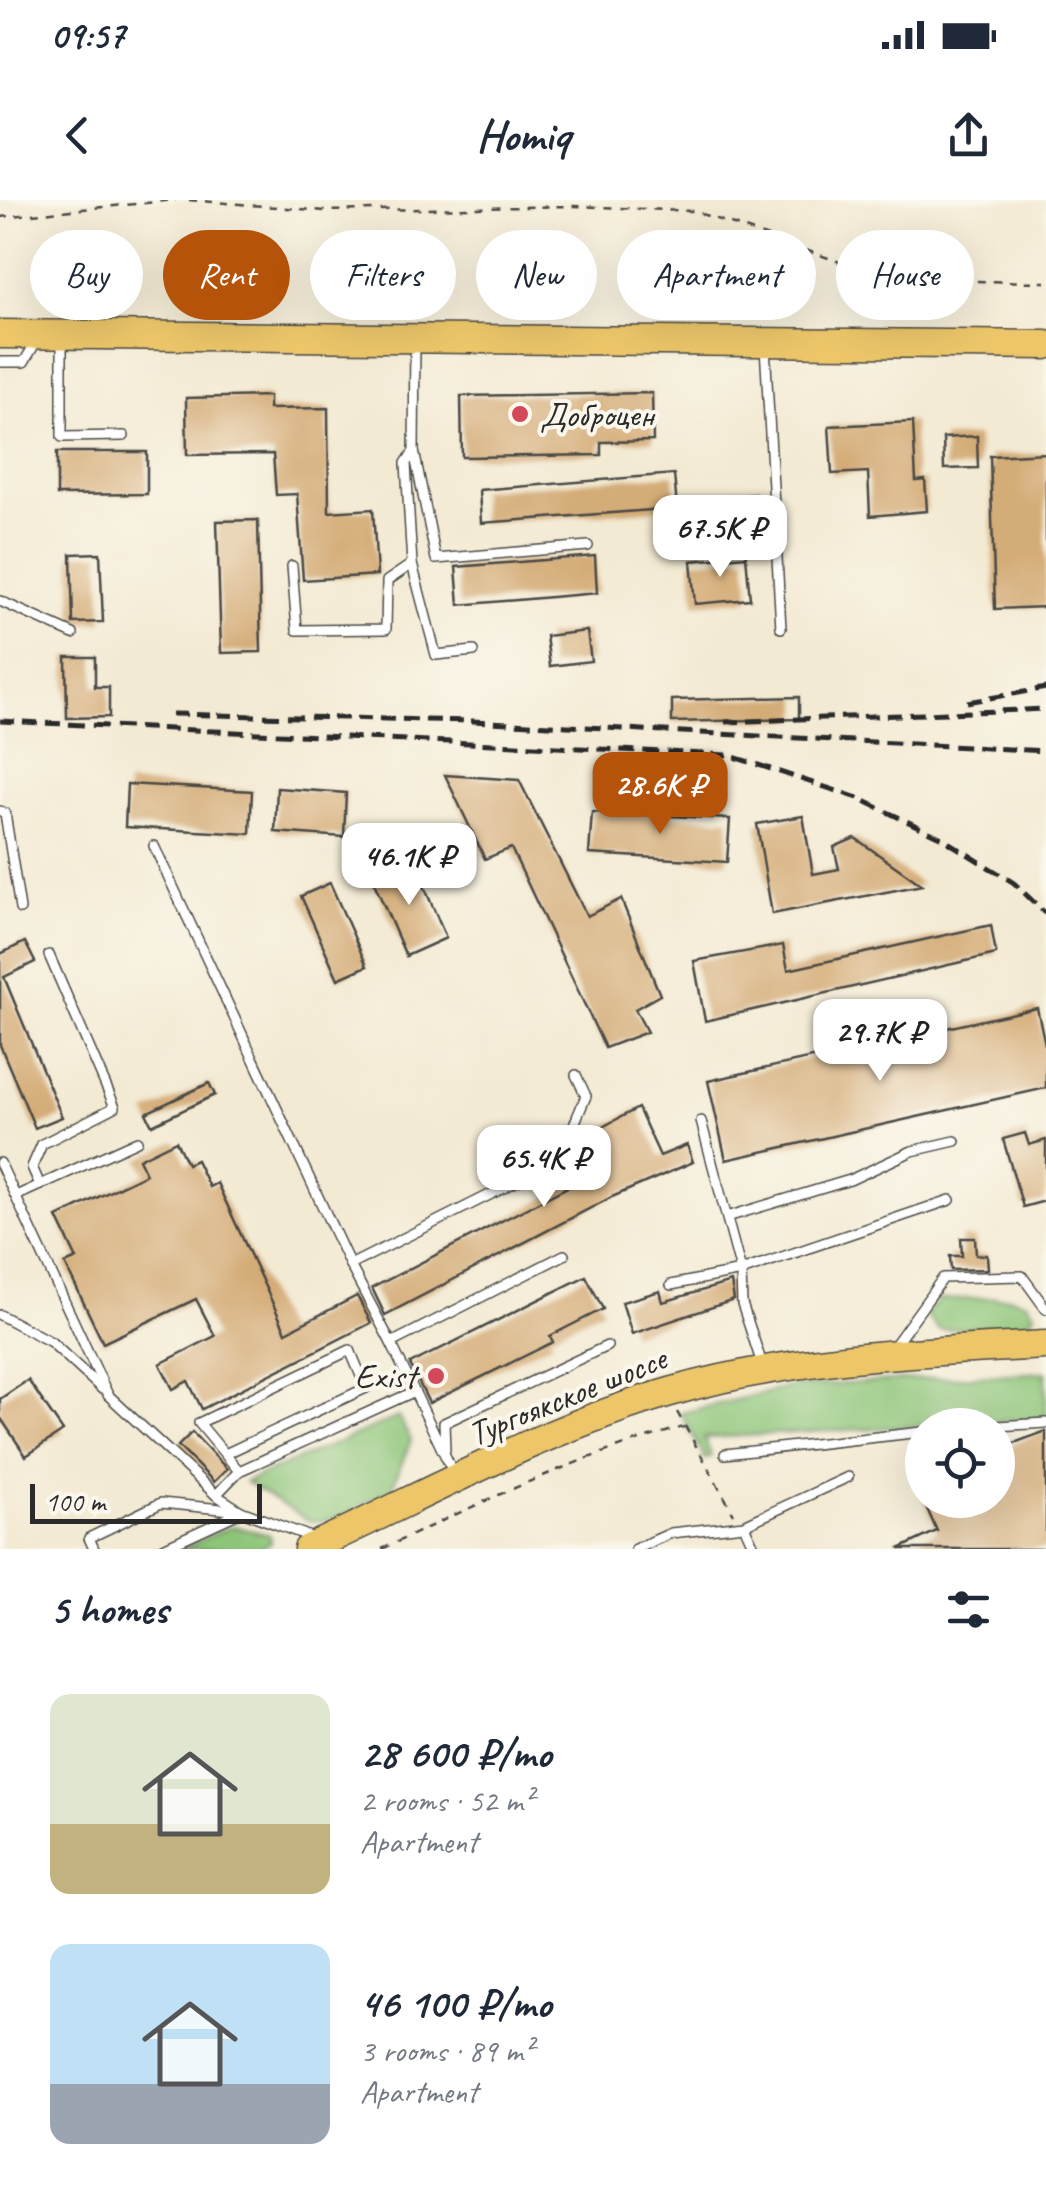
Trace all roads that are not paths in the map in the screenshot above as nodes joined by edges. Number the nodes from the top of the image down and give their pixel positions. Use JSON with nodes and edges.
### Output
{"nodes":[{"id":1,"x":52,"y":333,"type":"junction"},
{"id":2,"x":0,"y":334,"type":"edge"},
{"id":3,"x":415,"y":338,"type":"junction"},
{"id":4,"x":765,"y":343,"type":"junction"},
{"id":5,"x":1046,"y":345,"type":"edge"},
{"id":6,"x":0,"y":362,"type":"edge"},
{"id":7,"x":124,"y":436,"type":"dead end"},
{"id":8,"x":414,"y":451,"type":"junction"},
{"id":9,"x":588,"y":546,"type":"dead end"},
{"id":10,"x":412,"y":564,"type":"junction"},
{"id":11,"x":292,"y":566,"type":"dead end"},
{"id":12,"x":0,"y":601,"type":"edge"},
{"id":13,"x":781,"y":628,"type":"dead end"},
{"id":14,"x":72,"y":634,"type":"dead end"},
{"id":15,"x":474,"y":651,"type":"dead end"},
{"id":16,"x":0,"y":811,"type":"edge"},
{"id":17,"x":154,"y":846,"type":"dead end"},
{"id":18,"x":20,"y":909,"type":"dead end"},
{"id":19,"x":48,"y":956,"type":"dead end"},
{"id":20,"x":576,"y":1075,"type":"dead end"},
{"id":21,"x":701,"y":1121,"type":"dead end"},
{"id":22,"x":137,"y":1141,"type":"dead end"},
{"id":23,"x":955,"y":1141,"type":"dead end"},
{"id":24,"x":0,"y":1162,"type":"edge"},
{"id":25,"x":40,"y":1185,"type":"junction"},
{"id":26,"x":16,"y":1196,"type":"junction"},
{"id":27,"x":950,"y":1200,"type":"dead end"},
{"id":28,"x":726,"y":1217,"type":"junction"},
{"id":29,"x":564,"y":1255,"type":"dead end"},
{"id":30,"x":350,"y":1265,"type":"junction"},
{"id":31,"x":741,"y":1271,"type":"junction"},
{"id":32,"x":672,"y":1285,"type":"dead end"},
{"id":33,"x":1046,"y":1309,"type":"edge"},
{"id":34,"x":0,"y":1315,"type":"edge"},
{"id":35,"x":391,"y":1343,"type":"junction"},
{"id":36,"x":607,"y":1346,"type":"dead end"},
{"id":37,"x":1046,"y":1346,"type":"edge"},
{"id":38,"x":888,"y":1354,"type":"junction"},
{"id":39,"x":764,"y":1369,"type":"junction"},
{"id":40,"x":413,"y":1392,"type":"junction"},
{"id":41,"x":108,"y":1394,"type":"junction"},
{"id":42,"x":1046,"y":1422,"type":"edge"},
{"id":43,"x":1015,"y":1425,"type":"edge"},
{"id":44,"x":905,"y":1434,"type":"edge"},
{"id":45,"x":225,"y":1454,"type":"junction"},
{"id":46,"x":725,"y":1454,"type":"dead end"},
{"id":47,"x":452,"y":1469,"type":"junction"},
{"id":48,"x":240,"y":1471,"type":"junction"},
{"id":49,"x":848,"y":1477,"type":"dead end"},
{"id":50,"x":216,"y":1495,"type":"junction"},
{"id":51,"x":242,"y":1512,"type":"junction"},
{"id":52,"x":744,"y":1524,"type":"junction"},
{"id":53,"x":316,"y":1546,"type":"edge"},
{"id":54,"x":94,"y":1549,"type":"edge"},
{"id":55,"x":161,"y":1549,"type":"edge"},
{"id":56,"x":636,"y":1549,"type":"edge"},
{"id":57,"x":756,"y":1549,"type":"edge"}],
"edges":[{"from":1,"to":2,"type":"main road"},
{"from":1,"to":3,"type":"main road"},
{"from":1,"to":6,"type":"lane"},
{"from":1,"to":7,"type":"lane"},
{"from":3,"to":4,"type":"main road"},
{"from":3,"to":8,"type":"lane"},
{"from":4,"to":5,"type":"main road"},
{"from":4,"to":13,"type":"lane"},
{"from":8,"to":9,"type":"lane"},
{"from":8,"to":10,"type":"lane"},
{"from":10,"to":11,"type":"lane"},
{"from":10,"to":15,"type":"lane"},
{"from":12,"to":14,"type":"lane"},
{"from":16,"to":18,"type":"lane"},
{"from":17,"to":30,"type":"lane"},
{"from":19,"to":25,"type":"lane"},
{"from":20,"to":30,"type":"lane"},
{"from":21,"to":28,"type":"lane"},
{"from":22,"to":25,"type":"lane"},
{"from":23,"to":28,"type":"lane"},
{"from":24,"to":26,"type":"lane"},
{"from":25,"to":26,"type":"lane"},
{"from":26,"to":41,"type":"lane"},
{"from":27,"to":31,"type":"lane"},
{"from":28,"to":31,"type":"lane"},
{"from":29,"to":35,"type":"lane"},
{"from":30,"to":35,"type":"lane"},
{"from":31,"to":32,"type":"lane"},
{"from":31,"to":39,"type":"lane"},
{"from":33,"to":38,"type":"lane"},
{"from":34,"to":41,"type":"lane"},
{"from":35,"to":40,"type":"lane"},
{"from":36,"to":47,"type":"lane"},
{"from":37,"to":38,"type":"main road","name":"Тургоякское шоссе"},
{"from":38,"to":39,"type":"main road","name":"Тургоякское шоссе"},
{"from":39,"to":47,"type":"main road","name":"Тургоякское шоссе"},
{"from":40,"to":47,"type":"lane"},
{"from":40,"to":48,"type":"lane"},
{"from":41,"to":50,"type":"lane"},
{"from":42,"to":43,"type":"lane"},
{"from":44,"to":46,"type":"lane"},
{"from":45,"to":45,"type":"lane"},
{"from":45,"to":48,"type":"lane"},
{"from":47,"to":53,"type":"main road","name":"Тургоякское шоссе"},
{"from":48,"to":50,"type":"lane"},
{"from":49,"to":52,"type":"lane"},
{"from":50,"to":51,"type":"lane"},
{"from":51,"to":53,"type":"lane"},
{"from":51,"to":54,"type":"lane"},
{"from":51,"to":55,"type":"lane"},
{"from":52,"to":56,"type":"lane"},
{"from":52,"to":57,"type":"lane"}]}
